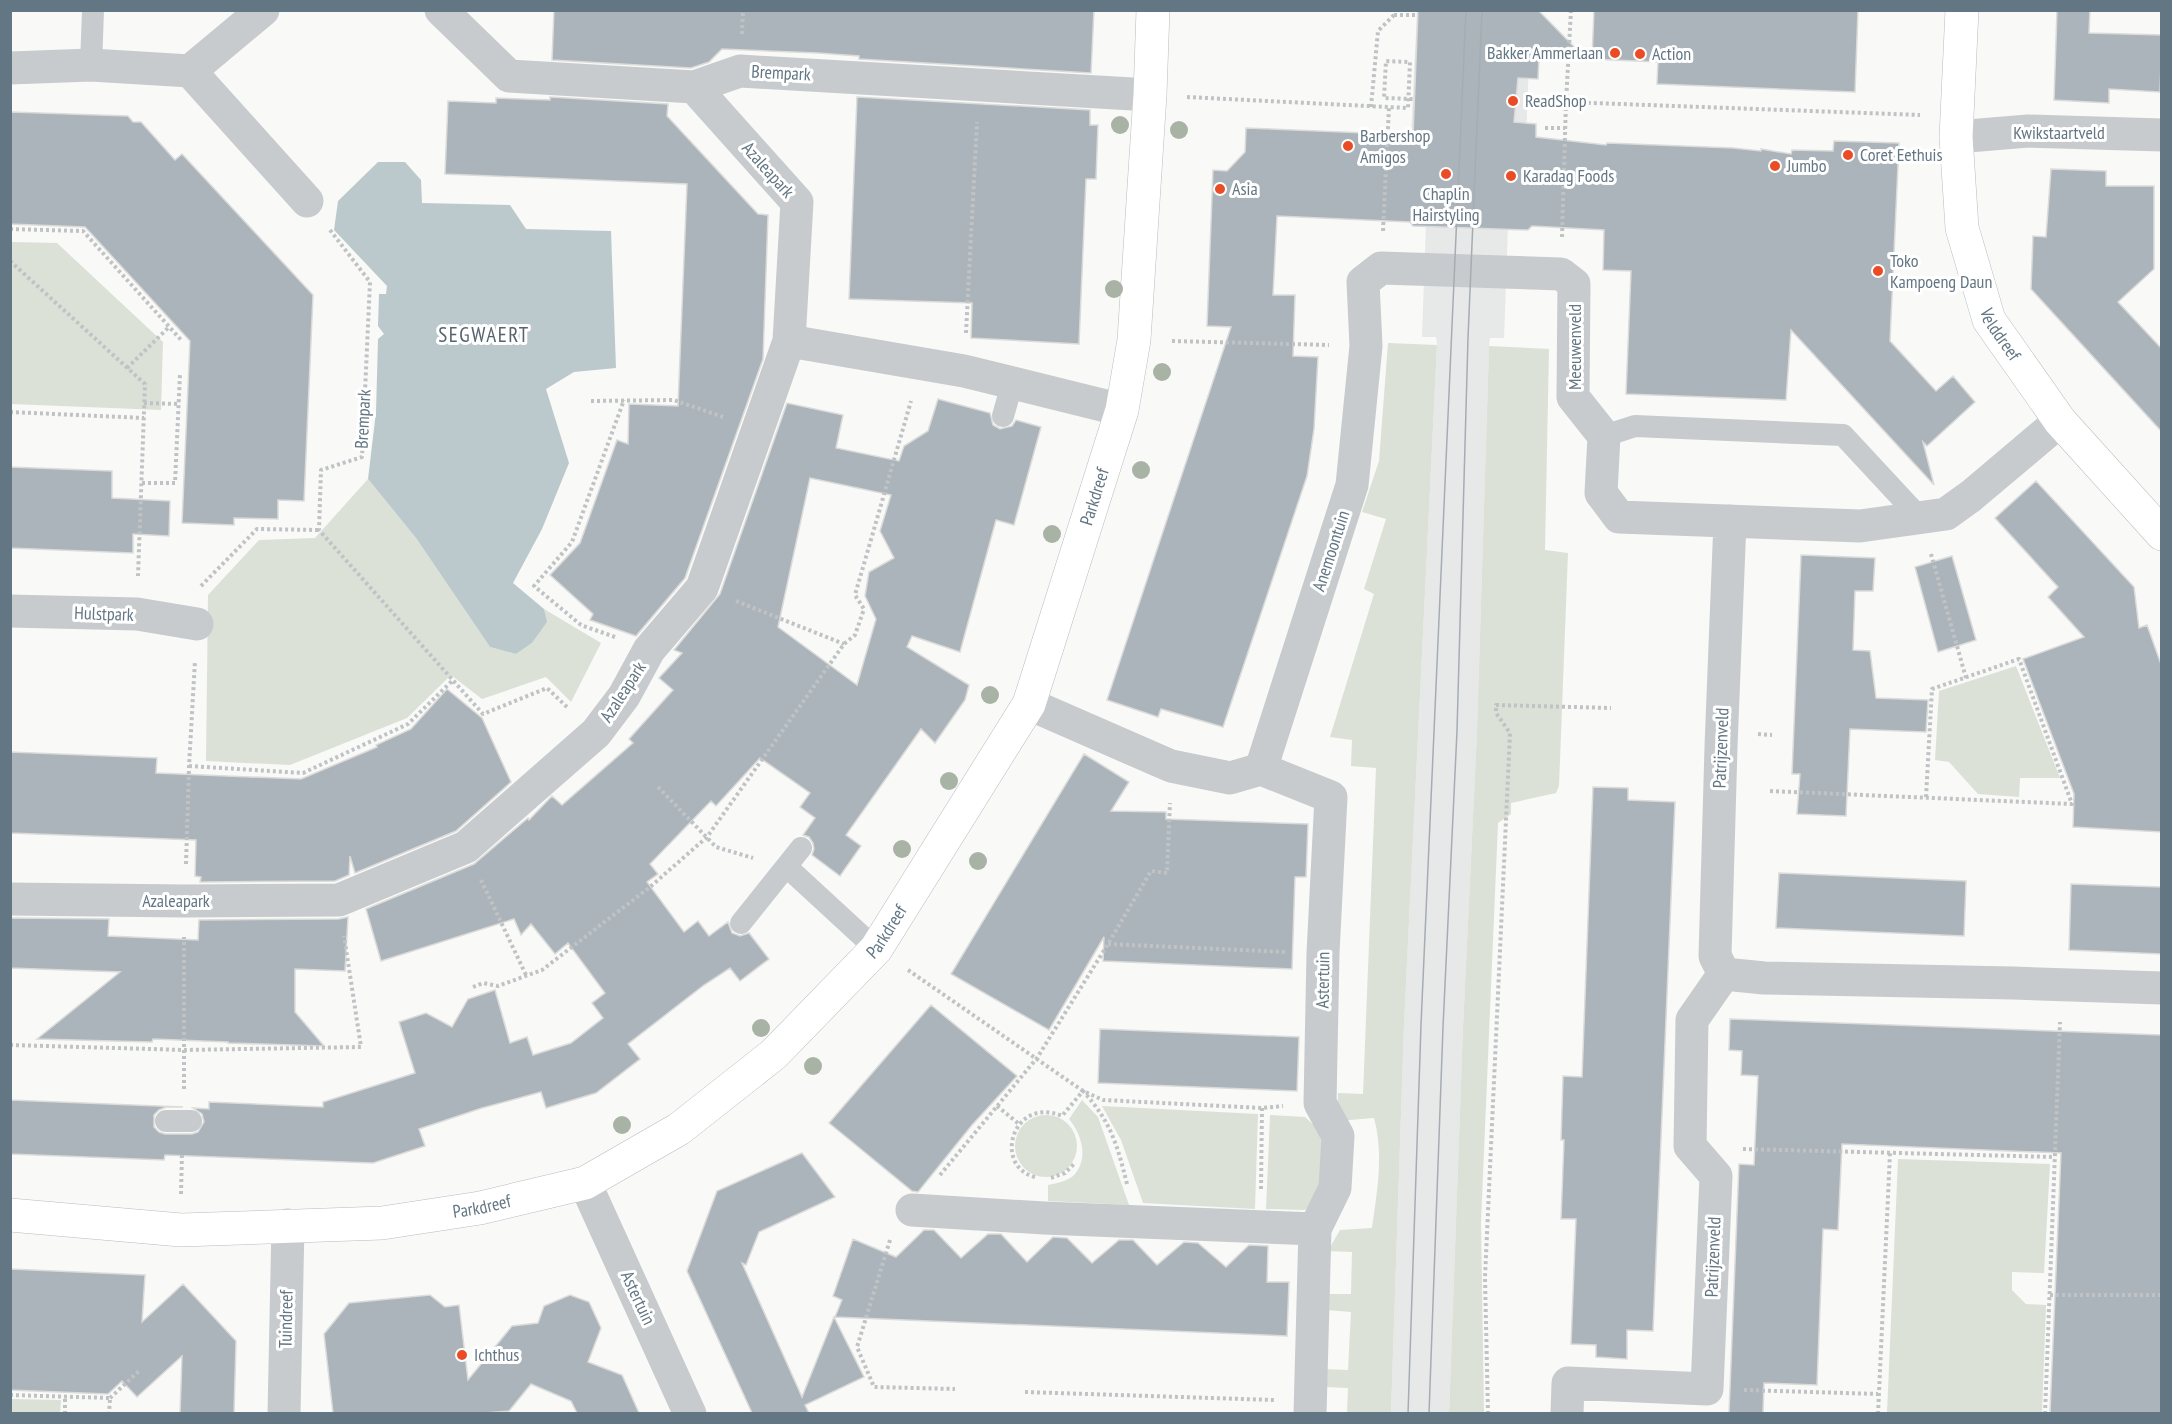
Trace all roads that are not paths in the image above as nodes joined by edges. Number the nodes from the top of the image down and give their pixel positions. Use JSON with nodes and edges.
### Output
{"nodes":[{"id":1,"x":93,"y":10,"type":"edge"},
{"id":2,"x":263,"y":10,"type":"edge"},
{"id":3,"x":441,"y":10,"type":"edge"},
{"id":4,"x":1153,"y":10,"type":"edge"},
{"id":5,"x":1962,"y":10,"type":"edge"},
{"id":6,"x":91,"y":65,"type":"junction"},
{"id":7,"x":10,"y":68,"type":"edge"},
{"id":8,"x":190,"y":71,"type":"junction"},
{"id":9,"x":694,"y":87,"type":"junction"},
{"id":10,"x":1150,"y":95,"type":"junction"},
{"id":11,"x":1957,"y":126,"type":"junction"},
{"id":12,"x":2162,"y":135,"type":"edge"},
{"id":13,"x":307,"y":201,"type":"road end"},
{"id":14,"x":1561,"y":274,"type":"joint"},
{"id":15,"x":789,"y":341,"type":"junction"},
{"id":16,"x":1012,"y":384,"type":"junction"},
{"id":17,"x":1122,"y":410,"type":"junction"},
{"id":18,"x":1003,"y":416,"type":"dead end"},
{"id":19,"x":2060,"y":421,"type":"junction"},
{"id":20,"x":1604,"y":436,"type":"junction"},
{"id":21,"x":1921,"y":519,"type":"junction"},
{"id":22,"x":1730,"y":521,"type":"junction"},
{"id":23,"x":2162,"y":534,"type":"edge"},
{"id":24,"x":10,"y":611,"type":"edge"},
{"id":25,"x":197,"y":624,"type":"road end"},
{"id":26,"x":1029,"y":704,"type":"junction"},
{"id":27,"x":1261,"y":769,"type":"junction"},
{"id":28,"x":801,"y":848,"type":"dead end"},
{"id":29,"x":787,"y":867,"type":"junction"},
{"id":30,"x":10,"y":899,"type":"edge"},
{"id":31,"x":741,"y":923,"type":"dead end"},
{"id":32,"x":876,"y":948,"type":"junction"},
{"id":33,"x":1724,"y":974,"type":"junction"},
{"id":34,"x":2162,"y":988,"type":"edge"},
{"id":35,"x":585,"y":1183,"type":"junction"},
{"id":36,"x":912,"y":1210,"type":"dead end"},
{"id":37,"x":10,"y":1215,"type":"edge"},
{"id":38,"x":288,"y":1226,"type":"junction"},
{"id":39,"x":1315,"y":1228,"type":"junction"},
{"id":40,"x":1310,"y":1408,"type":"edge"},
{"id":41,"x":284,"y":1413,"type":"edge"},
{"id":42,"x":690,"y":1413,"type":"edge"},
{"id":43,"x":1567,"y":1413,"type":"edge"}],
"edges":[{"from":1,"to":6,"type":"lane"},
{"from":2,"to":8,"type":"street"},
{"from":3,"to":9,"type":"street","name":"Brempark"},
{"from":4,"to":10,"type":"street","name":"Parkdreef"},
{"from":5,"to":11,"type":"street","name":"Velddreef"},
{"from":6,"to":7,"type":"street"},
{"from":6,"to":8,"type":"street"},
{"from":8,"to":13,"type":"street"},
{"from":9,"to":10,"type":"street","name":"Brempark"},
{"from":9,"to":15,"type":"street","name":"Azaleapark"},
{"from":10,"to":17,"type":"street","name":"Parkdreef"},
{"from":11,"to":12,"type":"street","name":"Kwikstaartveld"},
{"from":11,"to":19,"type":"street","name":"Velddreef"},
{"from":14,"to":20,"type":"street","name":"Meeuwenveld"},
{"from":14,"to":27,"type":"street","name":"Anemoontuin"},
{"from":15,"to":16,"type":"street"},
{"from":15,"to":30,"type":"street","name":"Azaleapark"},
{"from":16,"to":17,"type":"street"},
{"from":16,"to":18,"type":"lane"},
{"from":17,"to":26,"type":"street","name":"Parkdreef"},
{"from":19,"to":21,"type":"street"},
{"from":19,"to":23,"type":"street","name":"Velddreef"},
{"from":20,"to":21,"type":"lane"},
{"from":20,"to":22,"type":"street"},
{"from":21,"to":22,"type":"street"},
{"from":22,"to":33,"type":"street","name":"Patrijzenveld"},
{"from":24,"to":25,"type":"street","name":"Hulstpark"},
{"from":26,"to":27,"type":"street"},
{"from":26,"to":32,"type":"street","name":"Parkdreef"},
{"from":27,"to":39,"type":"street","name":"Astertuin"},
{"from":28,"to":29,"type":"lane"},
{"from":29,"to":31,"type":"lane"},
{"from":29,"to":32,"type":"lane"},
{"from":32,"to":35,"type":"street","name":"Parkdreef"},
{"from":33,"to":34,"type":"street"},
{"from":33,"to":43,"type":"street","name":"Patrijzenveld"},
{"from":35,"to":38,"type":"street","name":"Parkdreef"},
{"from":35,"to":42,"type":"street","name":"Astertuin"},
{"from":36,"to":39,"type":"street"},
{"from":37,"to":38,"type":"street","name":"Parkdreef"},
{"from":38,"to":41,"type":"street","name":"Tuindreef"},
{"from":39,"to":40,"type":"street","name":"Astertuin"}]}
